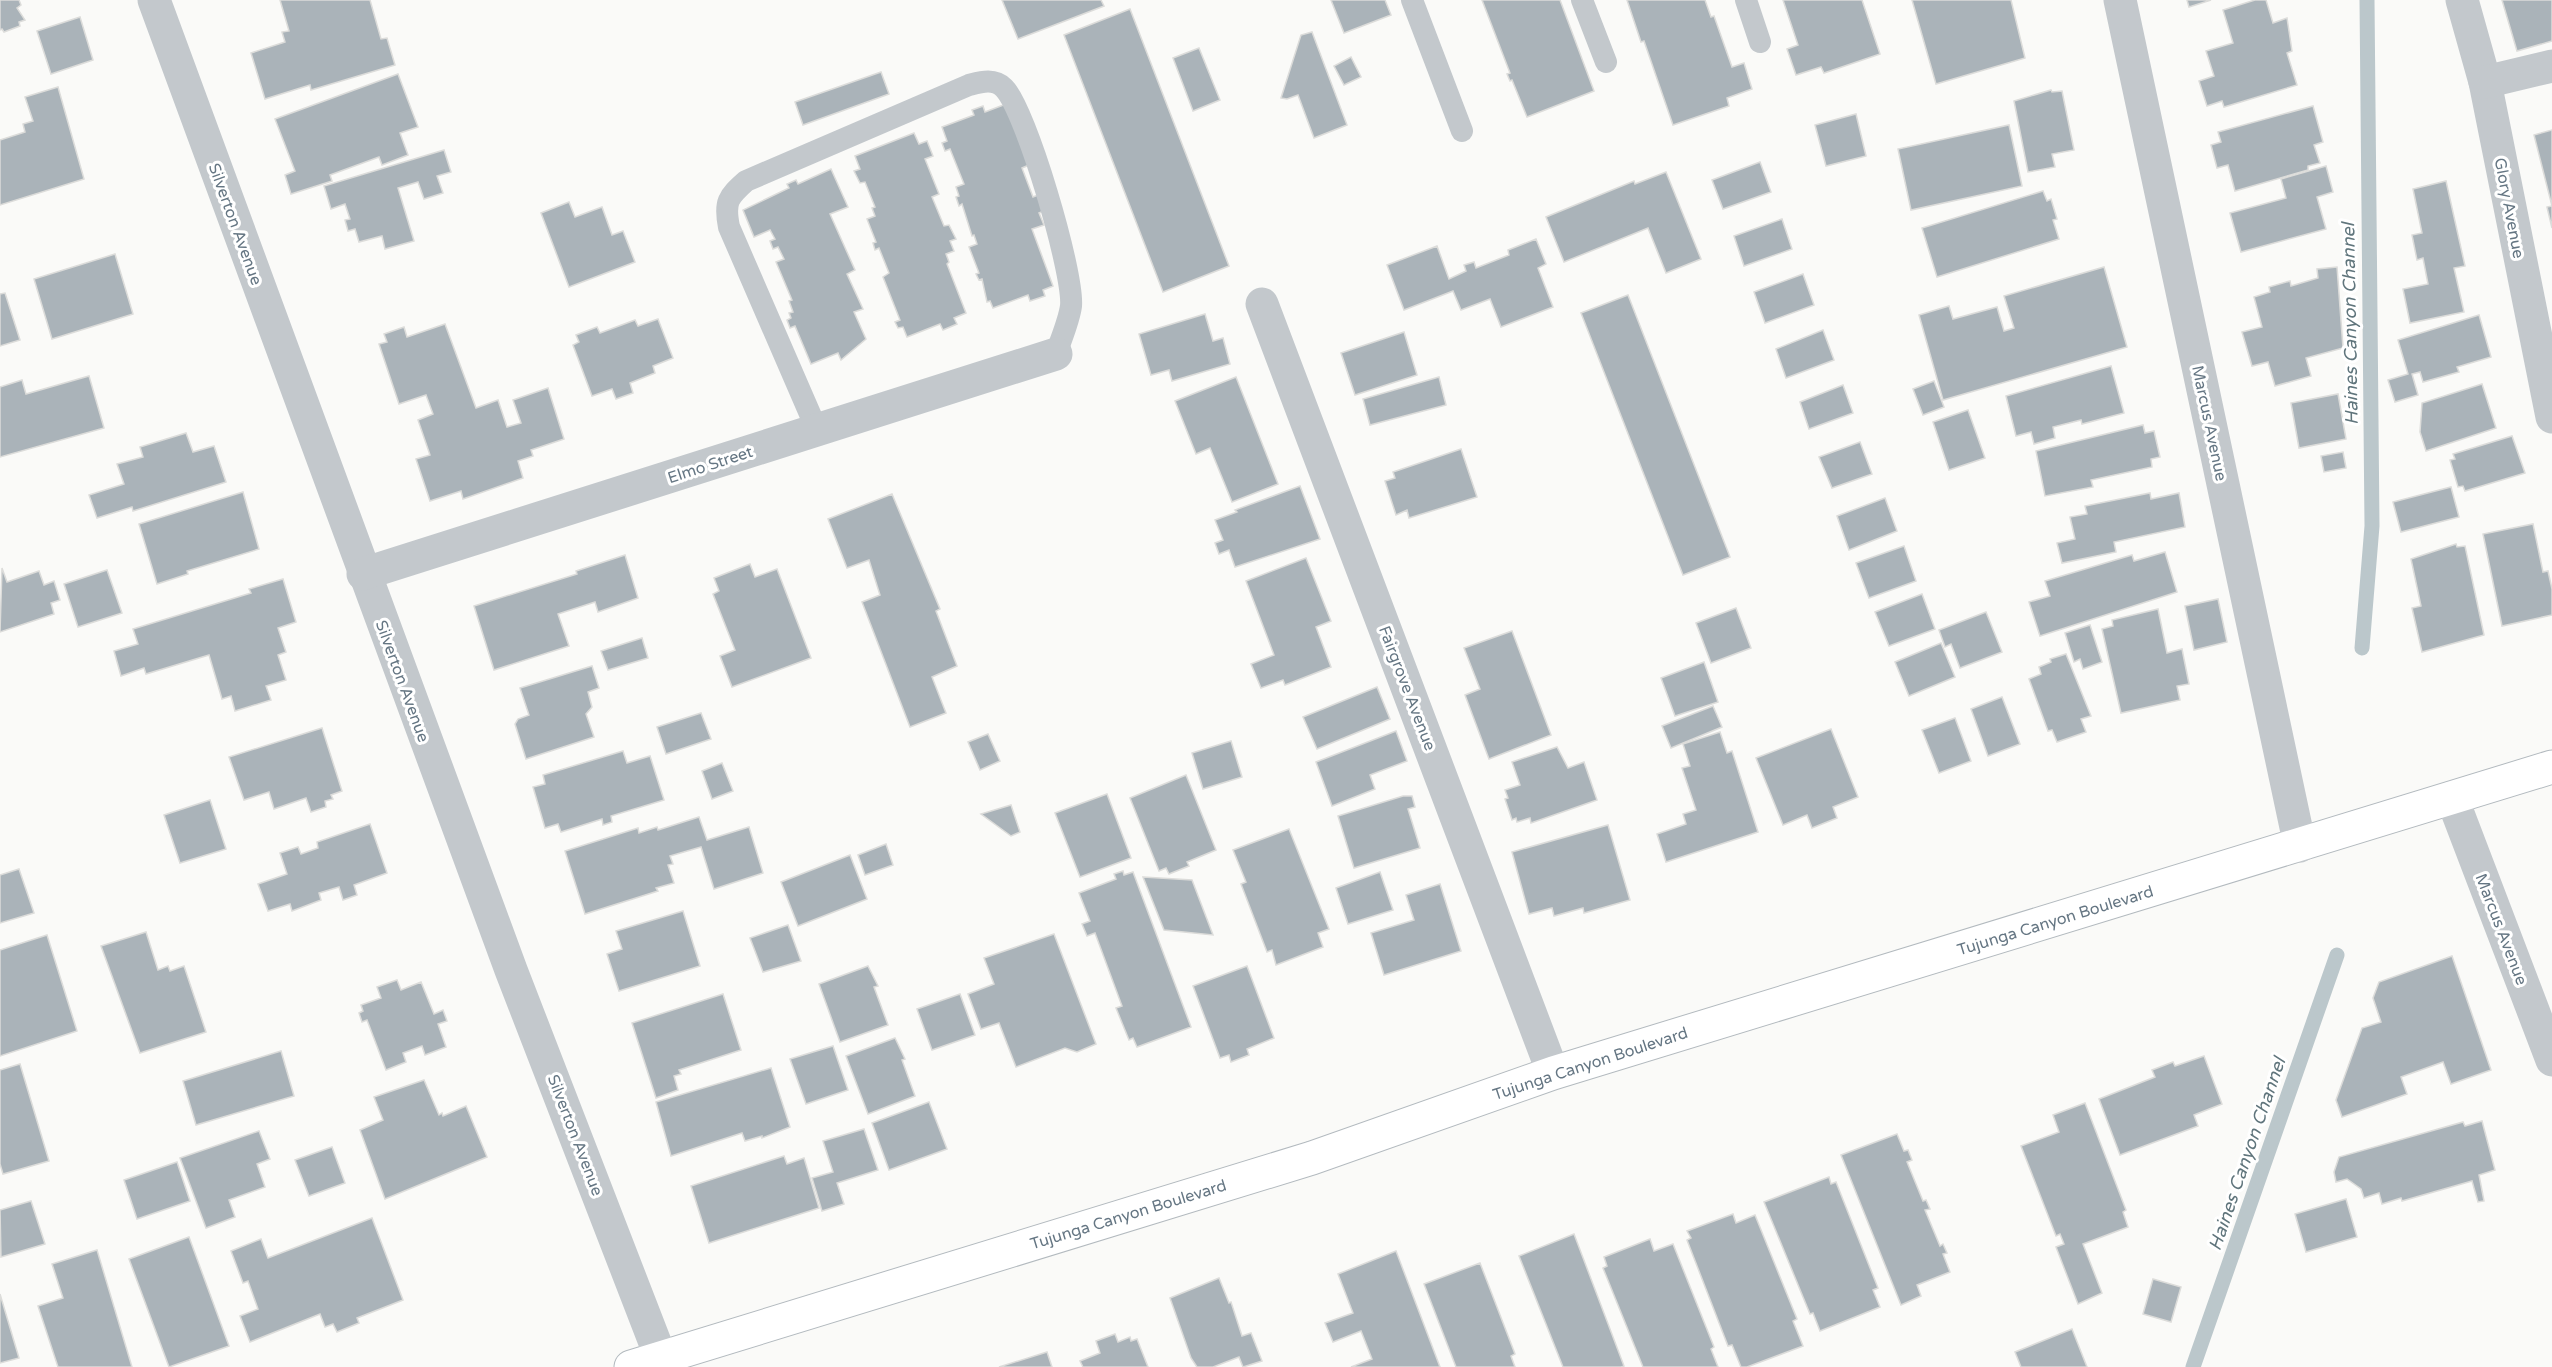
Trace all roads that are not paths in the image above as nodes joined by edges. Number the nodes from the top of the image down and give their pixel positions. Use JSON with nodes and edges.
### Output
{"nodes":[{"id":1,"x":154,"y":0,"type":"edge"},
{"id":2,"x":1412,"y":0,"type":"edge"},
{"id":3,"x":1582,"y":0,"type":"edge"},
{"id":4,"x":1746,"y":0,"type":"edge"},
{"id":5,"x":2120,"y":0,"type":"edge"},
{"id":6,"x":2462,"y":0,"type":"edge"},
{"id":7,"x":1760,"y":42,"type":"dead end"},
{"id":8,"x":1606,"y":62,"type":"dead end"},
{"id":9,"x":2552,"y":66,"type":"edge"},
{"id":10,"x":2485,"y":82,"type":"junction"},
{"id":11,"x":1462,"y":131,"type":"dead end"},
{"id":12,"x":1262,"y":304,"type":"dead end"},
{"id":13,"x":1056,"y":354,"type":"joint"},
{"id":14,"x":2552,"y":417,"type":"edge"},
{"id":15,"x":817,"y":430,"type":"junction"},
{"id":16,"x":363,"y":574,"type":"junction"},
{"id":17,"x":2552,"y":767,"type":"edge"},
{"id":18,"x":2452,"y":798,"type":"junction"},
{"id":19,"x":2300,"y":846,"type":"junction"},
{"id":20,"x":2552,"y":1060,"type":"edge"},
{"id":21,"x":1553,"y":1073,"type":"junction"},
{"id":22,"x":646,"y":1362,"type":"edge"}],
"edges":[{"from":1,"to":16,"type":"street","name":"Silverton Avenue"},
{"from":2,"to":11,"type":"lane"},
{"from":3,"to":8,"type":"lane"},
{"from":4,"to":7,"type":"lane"},
{"from":5,"to":19,"type":"street","name":"Marcus Avenue"},
{"from":6,"to":10,"type":"street","name":"Glory Avenue"},
{"from":9,"to":10,"type":"street"},
{"from":10,"to":14,"type":"street","name":"Glory Avenue"},
{"from":12,"to":21,"type":"street","name":"Fairgrove Avenue"},
{"from":13,"to":15,"type":"street","name":"Elmo Street"},
{"from":13,"to":15,"type":"lane"},
{"from":15,"to":16,"type":"street","name":"Elmo Street"},
{"from":16,"to":22,"type":"street","name":"Silverton Avenue"},
{"from":17,"to":18,"type":"main road","name":"Tujunga Canyon Boulevard"},
{"from":18,"to":19,"type":"main road","name":"Tujunga Canyon Boulevard"},
{"from":18,"to":20,"type":"street","name":"Marcus Avenue"},
{"from":19,"to":21,"type":"main road","name":"Tujunga Canyon Boulevard"},
{"from":21,"to":22,"type":"main road","name":"Tujunga Canyon Boulevard"}]}
